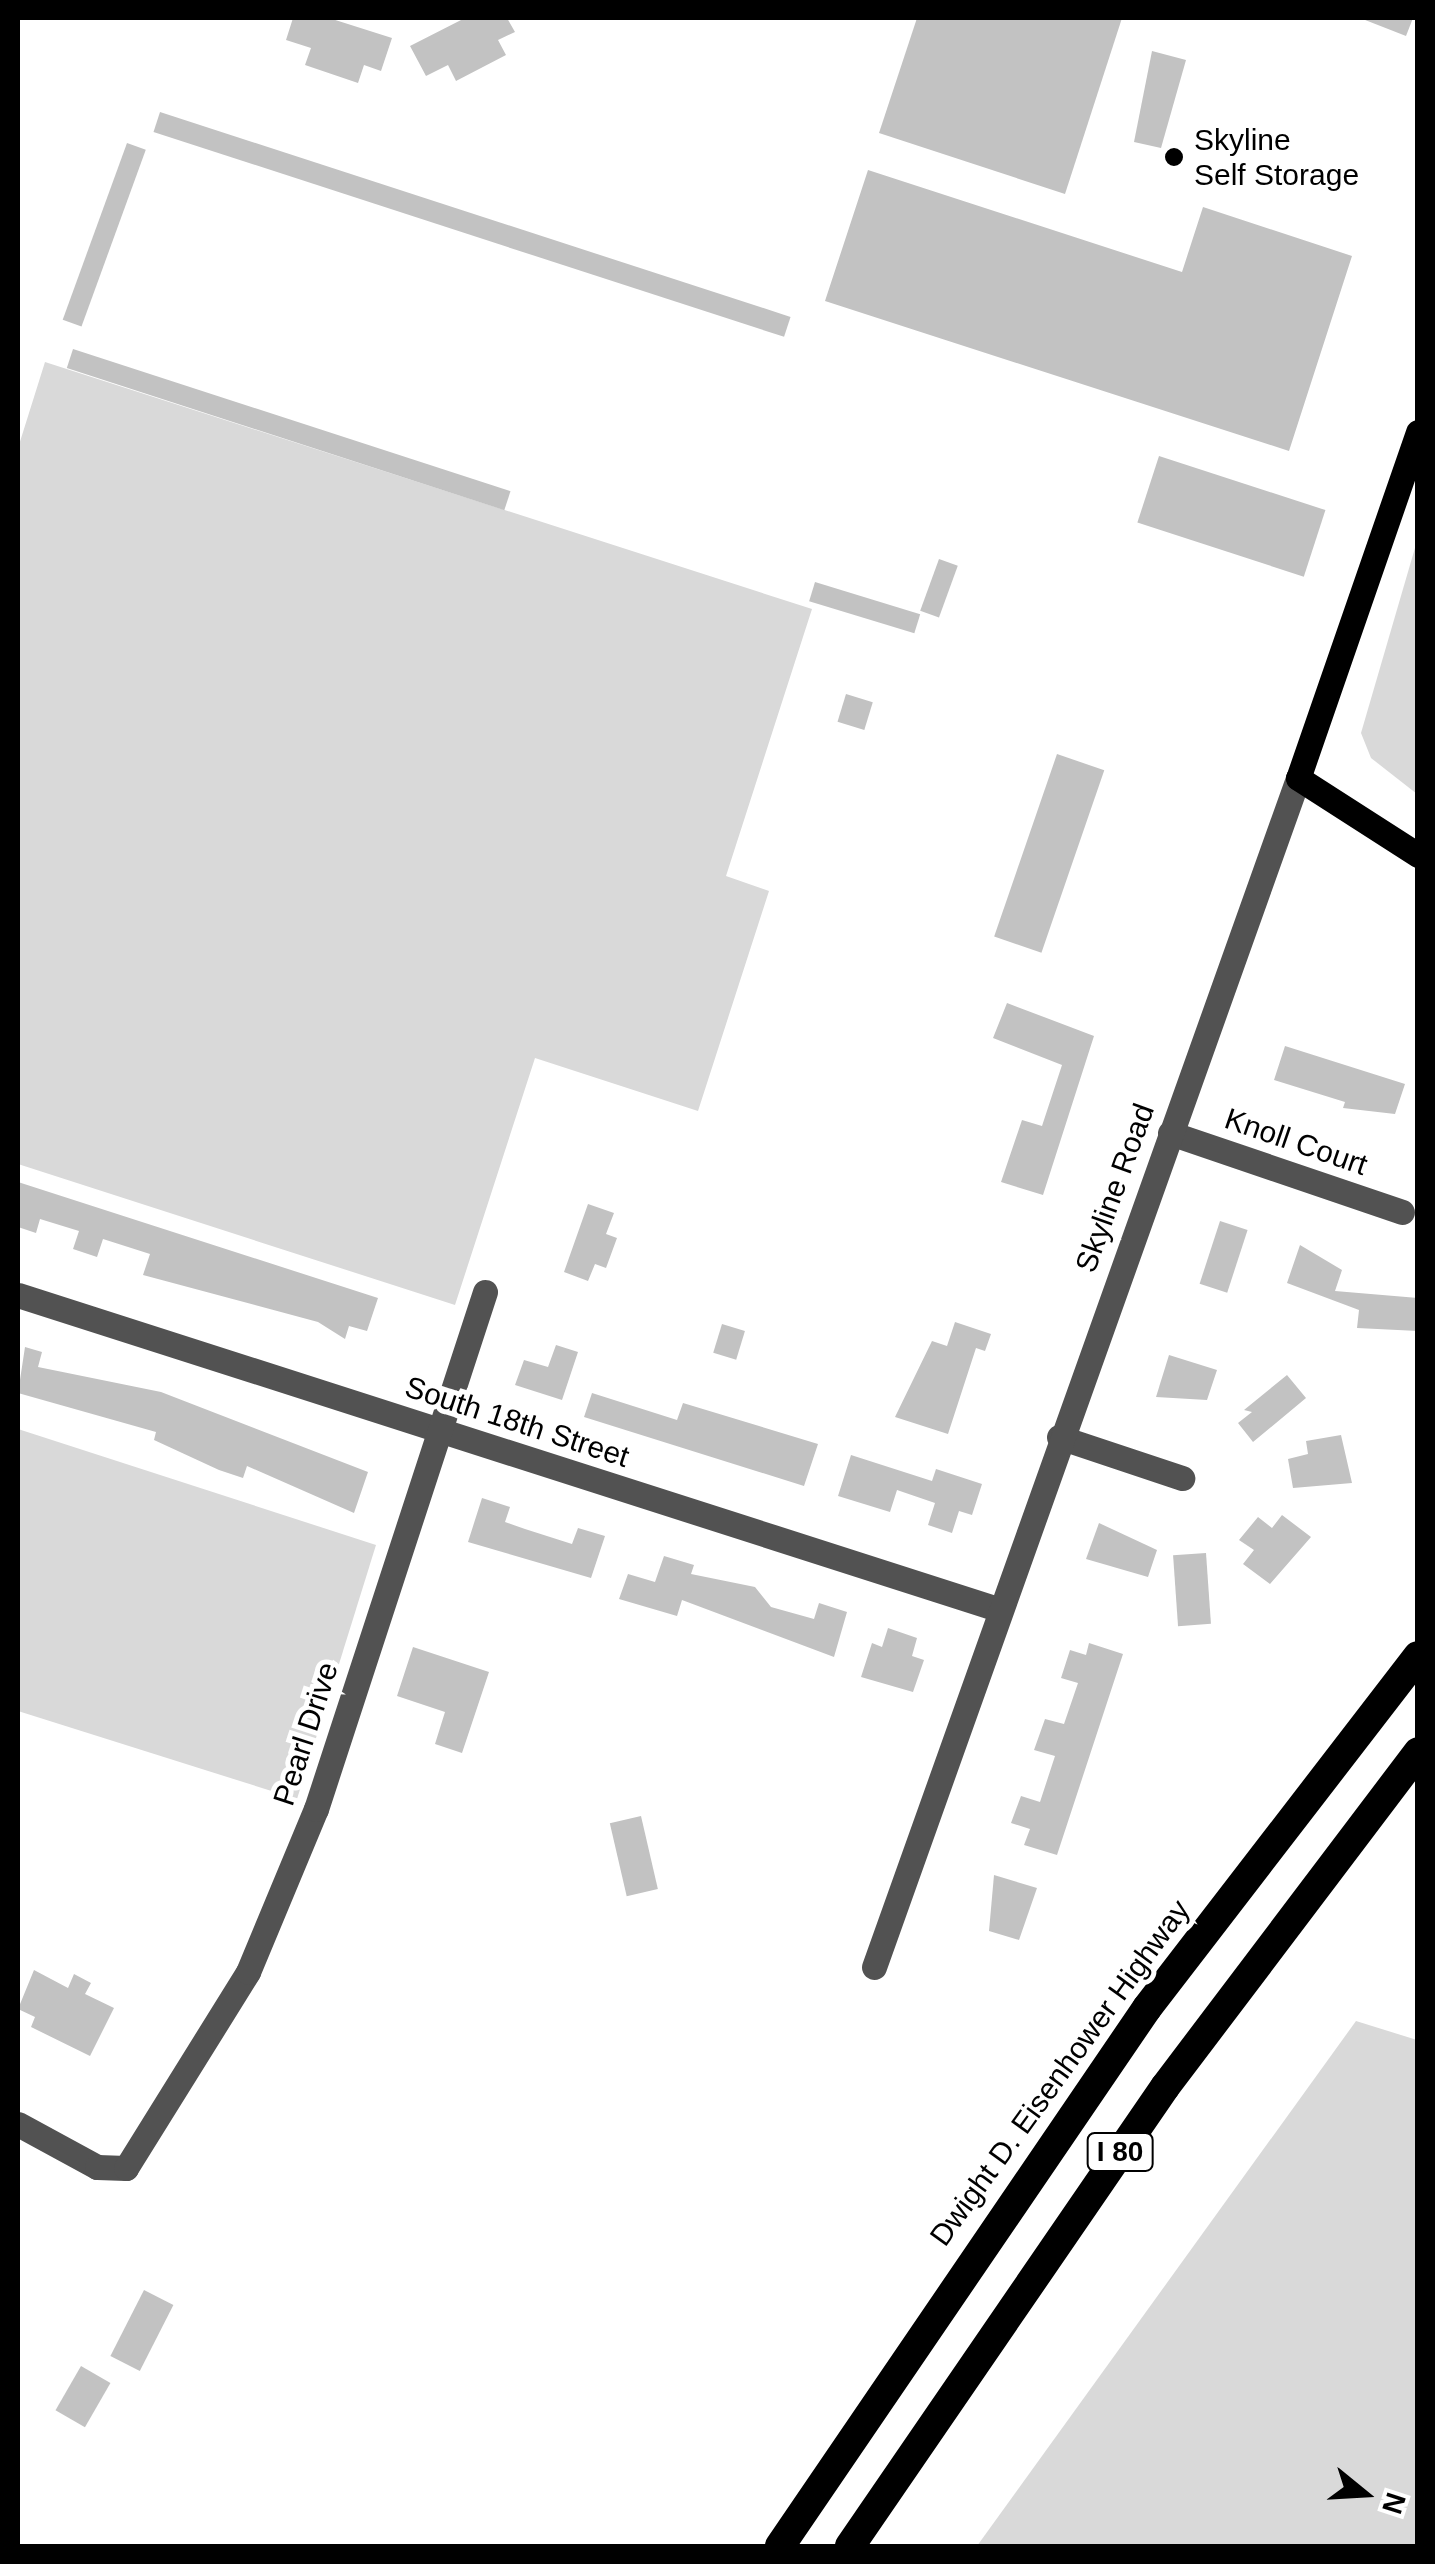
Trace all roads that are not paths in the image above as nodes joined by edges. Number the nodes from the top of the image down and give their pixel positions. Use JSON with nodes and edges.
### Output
{"nodes":[{"id":1,"x":1418,"y":432,"type":"edge"},
{"id":2,"x":1298,"y":778,"type":"junction"},
{"id":3,"x":1418,"y":856,"type":"edge"},
{"id":4,"x":1170,"y":1133,"type":"junction"},
{"id":5,"x":1402,"y":1212,"type":"dead end"},
{"id":6,"x":484,"y":1292,"type":"dead end"},
{"id":7,"x":18,"y":1295,"type":"edge"},
{"id":8,"x":438,"y":1431,"type":"junction"},
{"id":9,"x":1059,"y":1437,"type":"junction"},
{"id":10,"x":1182,"y":1478,"type":"dead end"},
{"id":11,"x":998,"y":1610,"type":"junction"},
{"id":12,"x":1418,"y":1656,"type":"edge"},
{"id":13,"x":1418,"y":1752,"type":"edge"},
{"id":14,"x":874,"y":1966,"type":"dead end"},
{"id":15,"x":18,"y":2124,"type":"edge"},
{"id":16,"x":780,"y":2546,"type":"edge"},
{"id":17,"x":850,"y":2546,"type":"edge"}],
"edges":[{"from":1,"to":2,"type":"main road","name":"Skyline Road"},
{"from":2,"to":3,"type":"main road"},
{"from":2,"to":4,"type":"street","name":"Skyline Road"},
{"from":4,"to":5,"type":"street","name":"Knoll Court"},
{"from":4,"to":9,"type":"street","name":"Skyline Road"},
{"from":6,"to":8,"type":"street","name":"Pearl Drive"},
{"from":7,"to":8,"type":"street","name":"South 18th Street"},
{"from":8,"to":11,"type":"street","name":"South 18th Street"},
{"from":8,"to":15,"type":"street","name":"Pearl Drive"},
{"from":9,"to":10,"type":"street"},
{"from":9,"to":11,"type":"street","name":"Skyline Road"},
{"from":11,"to":14,"type":"street","name":"Skyline Road"},
{"from":12,"to":16,"type":"highway","name":"Dwight D. Eisenhower Highway","number":"I 80"},
{"from":13,"to":17,"type":"highway","number":"I 80"}]}
